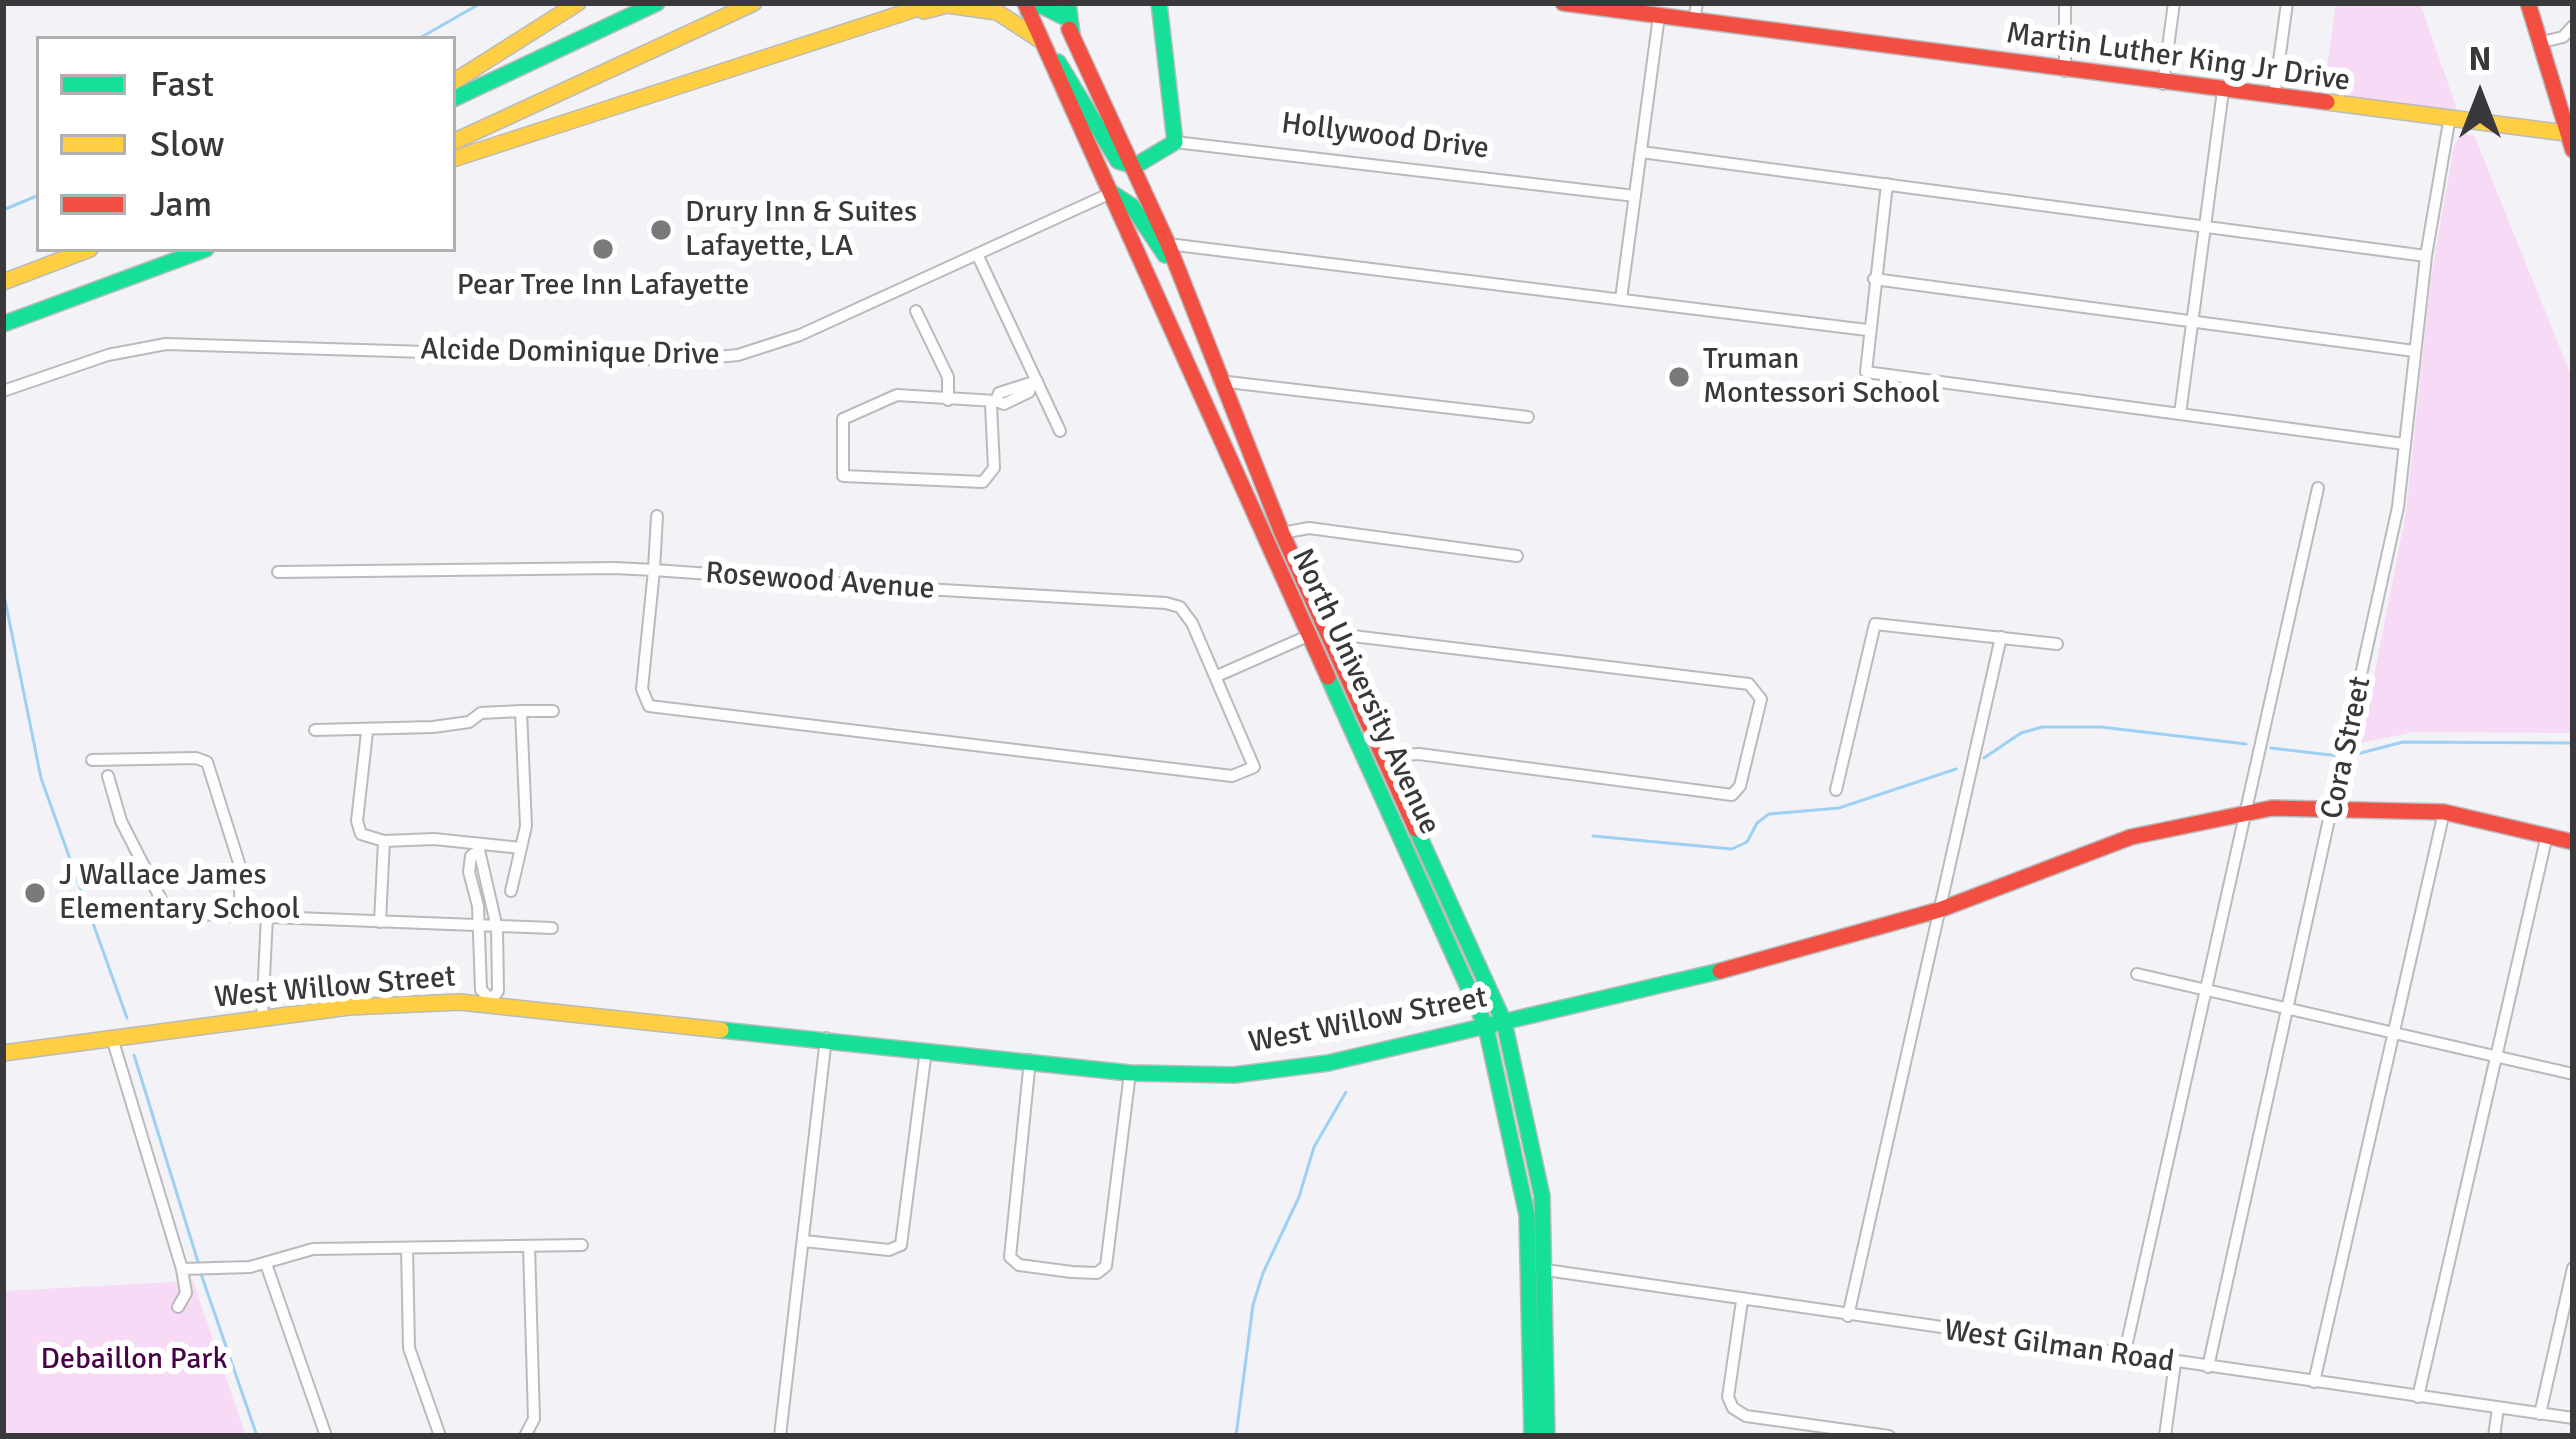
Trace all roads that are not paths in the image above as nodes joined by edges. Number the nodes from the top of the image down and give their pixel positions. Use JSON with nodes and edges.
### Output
{"nodes":[{"id":1,"x":578,"y":3,"type":"edge"},
{"id":2,"x":657,"y":3,"type":"edge"},
{"id":3,"x":754,"y":3,"type":"edge"},
{"id":4,"x":934,"y":3,"type":"edge"},
{"id":5,"x":1159,"y":3,"type":"edge"},
{"id":6,"x":1563,"y":3,"type":"edge"},
{"id":7,"x":1697,"y":3,"type":"edge"},
{"id":8,"x":2065,"y":3,"type":"edge"},
{"id":9,"x":2174,"y":3,"type":"edge"},
{"id":10,"x":2287,"y":3,"type":"edge"},
{"id":11,"x":2528,"y":3,"type":"edge"},
{"id":12,"x":1026,"y":7,"type":"edge"},
{"id":13,"x":1063,"y":8,"type":"edge"},
{"id":14,"x":906,"y":16,"type":"junction"},
{"id":15,"x":1659,"y":16,"type":"junction"},
{"id":16,"x":1694,"y":21,"type":"junction"},
{"id":17,"x":2573,"y":26,"type":"edge"},
{"id":18,"x":2542,"y":43,"type":"junction"},
{"id":19,"x":1043,"y":47,"type":"junction"},
{"id":20,"x":2066,"y":70,"type":"junction"},
{"id":21,"x":456,"y":80,"type":"edge"},
{"id":22,"x":2163,"y":84,"type":"junction"},
{"id":23,"x":2223,"y":92,"type":"junction"},
{"id":24,"x":456,"y":98,"type":"edge"},
{"id":25,"x":2274,"y":98,"type":"junction"},
{"id":26,"x":2449,"y":122,"type":"junction"},
{"id":27,"x":2572,"y":139,"type":"edge"},
{"id":28,"x":456,"y":141,"type":"edge"},
{"id":29,"x":1174,"y":142,"type":"junction"},
{"id":30,"x":1641,"y":152,"type":"junction"},
{"id":31,"x":456,"y":157,"type":"edge"},
{"id":32,"x":1135,"y":166,"type":"junction"},
{"id":33,"x":1887,"y":184,"type":"junction"},
{"id":34,"x":1111,"y":193,"type":"junction"},
{"id":35,"x":1635,"y":196,"type":"junction"},
{"id":36,"x":2205,"y":226,"type":"junction"},
{"id":37,"x":1168,"y":244,"type":"junction"},
{"id":38,"x":82,"y":252,"type":"edge"},
{"id":39,"x":198,"y":252,"type":"edge"},
{"id":40,"x":977,"y":254,"type":"junction"},
{"id":41,"x":2426,"y":256,"type":"junction"},
{"id":42,"x":1175,"y":266,"type":"junction"},
{"id":43,"x":1874,"y":279,"type":"junction"},
{"id":44,"x":3,"y":282,"type":"edge"},
{"id":45,"x":1157,"y":294,"type":"junction"},
{"id":46,"x":1622,"y":299,"type":"junction"},
{"id":47,"x":916,"y":311,"type":"dead end"},
{"id":48,"x":1194,"y":320,"type":"junction"},
{"id":49,"x":2192,"y":321,"type":"junction"},
{"id":50,"x":3,"y":324,"type":"edge"},
{"id":51,"x":1867,"y":330,"type":"junction"},
{"id":52,"x":2414,"y":351,"type":"junction"},
{"id":53,"x":1219,"y":381,"type":"junction"},
{"id":54,"x":1035,"y":382,"type":"junction"},
{"id":55,"x":1196,"y":383,"type":"junction"},
{"id":56,"x":3,"y":392,"type":"edge"},
{"id":57,"x":948,"y":400,"type":"junction"},
{"id":58,"x":994,"y":402,"type":"junction"},
{"id":59,"x":2180,"y":414,"type":"junction"},
{"id":60,"x":1528,"y":417,"type":"dead end"},
{"id":61,"x":1060,"y":431,"type":"dead end"},
{"id":62,"x":2404,"y":444,"type":"junction"},
{"id":63,"x":2318,"y":488,"type":"dead end"},
{"id":64,"x":657,"y":516,"type":"dead end"},
{"id":65,"x":1282,"y":533,"type":"junction"},
{"id":66,"x":1517,"y":556,"type":"dead end"},
{"id":67,"x":654,"y":571,"type":"junction"},
{"id":68,"x":278,"y":572,"type":"dead end"},
{"id":69,"x":1328,"y":634,"type":"junction"},
{"id":70,"x":1310,"y":635,"type":"junction"},
{"id":71,"x":2001,"y":637,"type":"junction"},
{"id":72,"x":2057,"y":644,"type":"dead end"},
{"id":73,"x":1217,"y":676,"type":"junction"},
{"id":74,"x":521,"y":711,"type":"junction"},
{"id":75,"x":553,"y":711,"type":"dead end"},
{"id":76,"x":315,"y":730,"type":"dead end"},
{"id":77,"x":368,"y":732,"type":"junction"},
{"id":78,"x":1386,"y":756,"type":"junction"},
{"id":79,"x":1366,"y":759,"type":"junction"},
{"id":80,"x":92,"y":760,"type":"dead end"},
{"id":81,"x":108,"y":776,"type":"dead end"},
{"id":82,"x":1836,"y":790,"type":"dead end"},
{"id":83,"x":2336,"y":806,"type":"junction"},
{"id":84,"x":2248,"y":811,"type":"junction"},
{"id":85,"x":2444,"y":812,"type":"junction"},
{"id":86,"x":2547,"y":835,"type":"junction"},
{"id":87,"x":384,"y":841,"type":"junction"},
{"id":88,"x":2573,"y":842,"type":"edge"},
{"id":89,"x":480,"y":848,"type":"junction"},
{"id":90,"x":521,"y":848,"type":"junction"},
{"id":91,"x":511,"y":891,"type":"dead end"},
{"id":92,"x":1940,"y":910,"type":"junction"},
{"id":93,"x":241,"y":915,"type":"junction"},
{"id":94,"x":267,"y":916,"type":"junction"},
{"id":95,"x":380,"y":922,"type":"junction"},
{"id":96,"x":477,"y":928,"type":"junction"},
{"id":97,"x":497,"y":928,"type":"junction"},
{"id":98,"x":552,"y":928,"type":"dead end"},
{"id":99,"x":498,"y":951,"type":"junction"},
{"id":100,"x":478,"y":959,"type":"junction"},
{"id":101,"x":2137,"y":974,"type":"dead end"},
{"id":102,"x":2206,"y":991,"type":"junction"},
{"id":103,"x":489,"y":1000,"type":"junction"},
{"id":104,"x":2289,"y":1009,"type":"junction"},
{"id":105,"x":262,"y":1018,"type":"junction"},
{"id":106,"x":1504,"y":1022,"type":"junction"},
{"id":107,"x":1486,"y":1027,"type":"junction"},
{"id":108,"x":2393,"y":1031,"type":"junction"},
{"id":109,"x":112,"y":1038,"type":"junction"},
{"id":110,"x":826,"y":1038,"type":"junction"},
{"id":111,"x":926,"y":1049,"type":"junction"},
{"id":112,"x":3,"y":1053,"type":"edge"},
{"id":113,"x":2497,"y":1058,"type":"junction"},
{"id":114,"x":1030,"y":1060,"type":"junction"},
{"id":115,"x":1130,"y":1073,"type":"junction"},
{"id":116,"x":2573,"y":1074,"type":"edge"},
{"id":117,"x":804,"y":1241,"type":"junction"},
{"id":118,"x":582,"y":1245,"type":"dead end"},
{"id":119,"x":529,"y":1246,"type":"junction"},
{"id":120,"x":407,"y":1248,"type":"junction"},
{"id":121,"x":266,"y":1264,"type":"junction"},
{"id":122,"x":2573,"y":1268,"type":"edge"},
{"id":123,"x":182,"y":1269,"type":"junction"},
{"id":124,"x":1546,"y":1270,"type":"junction"},
{"id":125,"x":1742,"y":1301,"type":"junction"},
{"id":126,"x":178,"y":1307,"type":"dead end"},
{"id":127,"x":1848,"y":1316,"type":"junction"},
{"id":128,"x":2124,"y":1356,"type":"junction"},
{"id":129,"x":2175,"y":1363,"type":"junction"},
{"id":130,"x":2208,"y":1367,"type":"junction"},
{"id":131,"x":2314,"y":1382,"type":"junction"},
{"id":132,"x":2418,"y":1397,"type":"junction"},
{"id":133,"x":2498,"y":1408,"type":"junction"},
{"id":134,"x":2540,"y":1414,"type":"junction"},
{"id":135,"x":2573,"y":1418,"type":"edge"},
{"id":136,"x":326,"y":1436,"type":"edge"},
{"id":137,"x":440,"y":1436,"type":"edge"},
{"id":138,"x":525,"y":1436,"type":"edge"},
{"id":139,"x":780,"y":1436,"type":"edge"},
{"id":140,"x":1532,"y":1436,"type":"edge"},
{"id":141,"x":1547,"y":1436,"type":"edge"},
{"id":142,"x":1888,"y":1436,"type":"edge"},
{"id":143,"x":2165,"y":1436,"type":"edge"},
{"id":144,"x":2494,"y":1436,"type":"edge"}],
"edges":[{"from":1,"to":21,"type":"main road"},
{"from":2,"to":24,"type":"main road"},
{"from":3,"to":28,"type":"main road"},
{"from":4,"to":14,"type":"main road"},
{"from":5,"to":29,"type":"main road"},
{"from":6,"to":15,"type":"main road","name":"Martin Luther King Jr Drive"},
{"from":7,"to":16,"type":"street"},
{"from":8,"to":20,"type":"street"},
{"from":9,"to":22,"type":"street"},
{"from":10,"to":25,"type":"street"},
{"from":11,"to":18,"type":"main road"},
{"from":12,"to":13,"type":"main road"},
{"from":12,"to":19,"type":"main road","name":"North University Avenue"},
{"from":13,"to":32,"type":"main road","name":"North University Avenue"},
{"from":14,"to":19,"type":"main road"},
{"from":14,"to":31,"type":"main road"},
{"from":15,"to":16,"type":"main road","name":"Martin Luther King Jr Drive"},
{"from":15,"to":30,"type":"street"},
{"from":16,"to":20,"type":"main road","name":"Martin Luther King Jr Drive"},
{"from":17,"to":18,"type":"street"},
{"from":18,"to":27,"type":"main road"},
{"from":19,"to":32,"type":"main road"},
{"from":19,"to":34,"type":"main road","name":"North University Avenue"},
{"from":20,"to":22,"type":"main road","name":"Martin Luther King Jr Drive"},
{"from":22,"to":23,"type":"main road","name":"Martin Luther King Jr Drive"},
{"from":23,"to":25,"type":"main road","name":"Martin Luther King Jr Drive"},
{"from":23,"to":36,"type":"street"},
{"from":25,"to":26,"type":"main road","name":"Martin Luther King Jr Drive"},
{"from":26,"to":27,"type":"main road","name":"Martin Luther King Jr Drive"},
{"from":26,"to":41,"type":"street","name":"Cora Street"},
{"from":29,"to":32,"type":"main road"},
{"from":29,"to":35,"type":"street","name":"Hollywood Drive"},
{"from":30,"to":33,"type":"street"},
{"from":30,"to":35,"type":"street"},
{"from":32,"to":37,"type":"main road","name":"North University Avenue"},
{"from":33,"to":36,"type":"street"},
{"from":33,"to":43,"type":"street"},
{"from":34,"to":40,"type":"street","name":"Alcide Dominique Drive"},
{"from":34,"to":42,"type":"main road"},
{"from":34,"to":45,"type":"main road","name":"North University Avenue"},
{"from":35,"to":46,"type":"street"},
{"from":36,"to":41,"type":"street"},
{"from":36,"to":49,"type":"street"},
{"from":37,"to":42,"type":"main road","name":"North University Avenue"},
{"from":37,"to":46,"type":"street"},
{"from":38,"to":44,"type":"main road"},
{"from":39,"to":50,"type":"main road"},
{"from":40,"to":54,"type":"street"},
{"from":40,"to":56,"type":"street","name":"Alcide Dominique Drive"},
{"from":41,"to":52,"type":"street","name":"Cora Street"},
{"from":42,"to":48,"type":"main road","name":"North University Avenue"},
{"from":43,"to":49,"type":"street"},
{"from":43,"to":51,"type":"street"},
{"from":45,"to":48,"type":"main road"},
{"from":45,"to":55,"type":"main road","name":"North University Avenue"},
{"from":46,"to":51,"type":"street"},
{"from":47,"to":57,"type":"street"},
{"from":48,"to":53,"type":"main road","name":"North University Avenue"},
{"from":49,"to":52,"type":"street"},
{"from":49,"to":59,"type":"street"},
{"from":51,"to":59,"type":"street"},
{"from":52,"to":62,"type":"street","name":"Cora Street"},
{"from":53,"to":55,"type":"main road"},
{"from":53,"to":60,"type":"street"},
{"from":53,"to":65,"type":"main road","name":"North University Avenue"},
{"from":54,"to":58,"type":"street"},
{"from":54,"to":61,"type":"street"},
{"from":55,"to":70,"type":"main road","name":"North University Avenue"},
{"from":57,"to":58,"type":"street"},
{"from":57,"to":58,"type":"street"},
{"from":59,"to":62,"type":"street"},
{"from":62,"to":83,"type":"street","name":"Cora Street"},
{"from":63,"to":84,"type":"street"},
{"from":64,"to":67,"type":"street"},
{"from":65,"to":66,"type":"street"},
{"from":65,"to":69,"type":"main road","name":"North University Avenue"},
{"from":67,"to":68,"type":"street","name":"Rosewood Avenue"},
{"from":67,"to":73,"type":"street","name":"Rosewood Avenue"},
{"from":67,"to":73,"type":"street","name":"Rosewood Avenue"},
{"from":69,"to":78,"type":"main road","name":"North University Avenue"},
{"from":69,"to":78,"type":"street"},
{"from":70,"to":73,"type":"street"},
{"from":70,"to":79,"type":"main road","name":"North University Avenue"},
{"from":71,"to":72,"type":"street"},
{"from":71,"to":82,"type":"street"},
{"from":71,"to":92,"type":"street"},
{"from":74,"to":75,"type":"street"},
{"from":74,"to":77,"type":"street"},
{"from":74,"to":90,"type":"street"},
{"from":76,"to":77,"type":"street"},
{"from":77,"to":87,"type":"street"},
{"from":78,"to":79,"type":"main road"},
{"from":78,"to":106,"type":"main road","name":"North University Avenue"},
{"from":79,"to":107,"type":"main road","name":"North University Avenue"},
{"from":80,"to":93,"type":"street"},
{"from":81,"to":93,"type":"street"},
{"from":83,"to":84,"type":"main road","name":"West Willow Street"},
{"from":83,"to":85,"type":"main road","name":"West Willow Street"},
{"from":83,"to":104,"type":"street","name":"Cora Street"},
{"from":84,"to":92,"type":"main road","name":"West Willow Street"},
{"from":84,"to":102,"type":"street"},
{"from":85,"to":86,"type":"main road","name":"West Willow Street"},
{"from":85,"to":108,"type":"street"},
{"from":86,"to":88,"type":"main road","name":"West Willow Street"},
{"from":86,"to":113,"type":"street"},
{"from":87,"to":89,"type":"street"},
{"from":87,"to":95,"type":"street"},
{"from":89,"to":90,"type":"street"},
{"from":89,"to":96,"type":"street"},
{"from":89,"to":97,"type":"street"},
{"from":90,"to":91,"type":"street"},
{"from":92,"to":106,"type":"main road","name":"West Willow Street"},
{"from":92,"to":127,"type":"street"},
{"from":93,"to":94,"type":"street"},
{"from":94,"to":95,"type":"street"},
{"from":94,"to":105,"type":"street"},
{"from":95,"to":96,"type":"street"},
{"from":96,"to":97,"type":"street"},
{"from":96,"to":100,"type":"street"},
{"from":97,"to":98,"type":"street"},
{"from":97,"to":99,"type":"street"},
{"from":99,"to":100,"type":"street"},
{"from":99,"to":103,"type":"street"},
{"from":100,"to":103,"type":"street"},
{"from":101,"to":102,"type":"street"},
{"from":102,"to":104,"type":"street"},
{"from":102,"to":128,"type":"street"},
{"from":103,"to":105,"type":"main road","name":"West Willow Street"},
{"from":103,"to":110,"type":"main road","name":"West Willow Street"},
{"from":104,"to":108,"type":"street"},
{"from":104,"to":130,"type":"street","name":"Cora Street"},
{"from":105,"to":109,"type":"main road","name":"West Willow Street"},
{"from":106,"to":107,"type":"main road","name":"West Willow Street"},
{"from":106,"to":124,"type":"main road","name":"North University Avenue"},
{"from":107,"to":115,"type":"main road","name":"West Willow Street"},
{"from":107,"to":140,"type":"main road","name":"North University Avenue"},
{"from":108,"to":113,"type":"street"},
{"from":108,"to":131,"type":"street"},
{"from":109,"to":112,"type":"main road","name":"West Willow Street"},
{"from":109,"to":123,"type":"street"},
{"from":110,"to":111,"type":"main road","name":"West Willow Street"},
{"from":110,"to":117,"type":"street"},
{"from":111,"to":114,"type":"main road","name":"West Willow Street"},
{"from":111,"to":117,"type":"street"},
{"from":113,"to":116,"type":"street"},
{"from":113,"to":132,"type":"street"},
{"from":114,"to":115,"type":"main road","name":"West Willow Street"},
{"from":114,"to":115,"type":"street"},
{"from":117,"to":139,"type":"street"},
{"from":118,"to":119,"type":"street"},
{"from":119,"to":120,"type":"street"},
{"from":119,"to":138,"type":"street"},
{"from":120,"to":121,"type":"street"},
{"from":120,"to":137,"type":"street"},
{"from":121,"to":123,"type":"street"},
{"from":121,"to":136,"type":"street"},
{"from":122,"to":134,"type":"street"},
{"from":123,"to":126,"type":"street"},
{"from":124,"to":125,"type":"street","name":"West Gilman Road"},
{"from":124,"to":141,"type":"main road","name":"North University Avenue"},
{"from":125,"to":127,"type":"street","name":"West Gilman Road"},
{"from":125,"to":142,"type":"street"},
{"from":127,"to":128,"type":"street","name":"West Gilman Road"},
{"from":128,"to":129,"type":"street","name":"West Gilman Road"},
{"from":129,"to":130,"type":"street","name":"West Gilman Road"},
{"from":129,"to":143,"type":"street"},
{"from":130,"to":131,"type":"street","name":"West Gilman Road"},
{"from":131,"to":132,"type":"street","name":"West Gilman Road"},
{"from":132,"to":133,"type":"street","name":"West Gilman Road"},
{"from":133,"to":134,"type":"street","name":"West Gilman Road"},
{"from":133,"to":144,"type":"street"},
{"from":134,"to":135,"type":"street","name":"West Gilman Road"}]}
